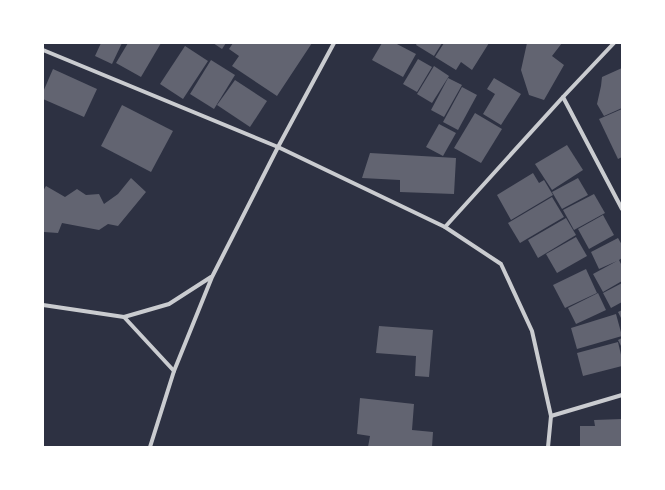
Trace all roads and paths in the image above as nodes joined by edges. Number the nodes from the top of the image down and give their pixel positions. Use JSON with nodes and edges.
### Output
{"nodes":[{"id":1,"x":334,"y":43,"type":"edge"},
{"id":2,"x":614,"y":43,"type":"edge"},
{"id":3,"x":43,"y":50,"type":"edge"},
{"id":4,"x":562,"y":97,"type":"junction"},
{"id":5,"x":278,"y":147,"type":"junction"},
{"id":6,"x":622,"y":209,"type":"edge"},
{"id":7,"x":445,"y":227,"type":"junction"},
{"id":8,"x":212,"y":277,"type":"junction"},
{"id":9,"x":43,"y":305,"type":"edge"},
{"id":10,"x":124,"y":317,"type":"junction"},
{"id":11,"x":174,"y":371,"type":"junction"},
{"id":12,"x":622,"y":395,"type":"edge"},
{"id":13,"x":551,"y":416,"type":"junction"},
{"id":14,"x":150,"y":447,"type":"edge"},
{"id":15,"x":548,"y":447,"type":"edge"}],
"edges":[{"from":1,"to":5,"type":"street"},
{"from":2,"to":4,"type":"street"},
{"from":3,"to":5,"type":"street"},
{"from":4,"to":6,"type":"street"},
{"from":4,"to":7,"type":"street"},
{"from":5,"to":7,"type":"street"},
{"from":5,"to":8,"type":"street"},
{"from":7,"to":13,"type":"street"},
{"from":8,"to":10,"type":"street"},
{"from":8,"to":11,"type":"street"},
{"from":9,"to":10,"type":"street"},
{"from":10,"to":11,"type":"street"},
{"from":11,"to":14,"type":"street"},
{"from":12,"to":13,"type":"street"},
{"from":13,"to":15,"type":"street"}]}
